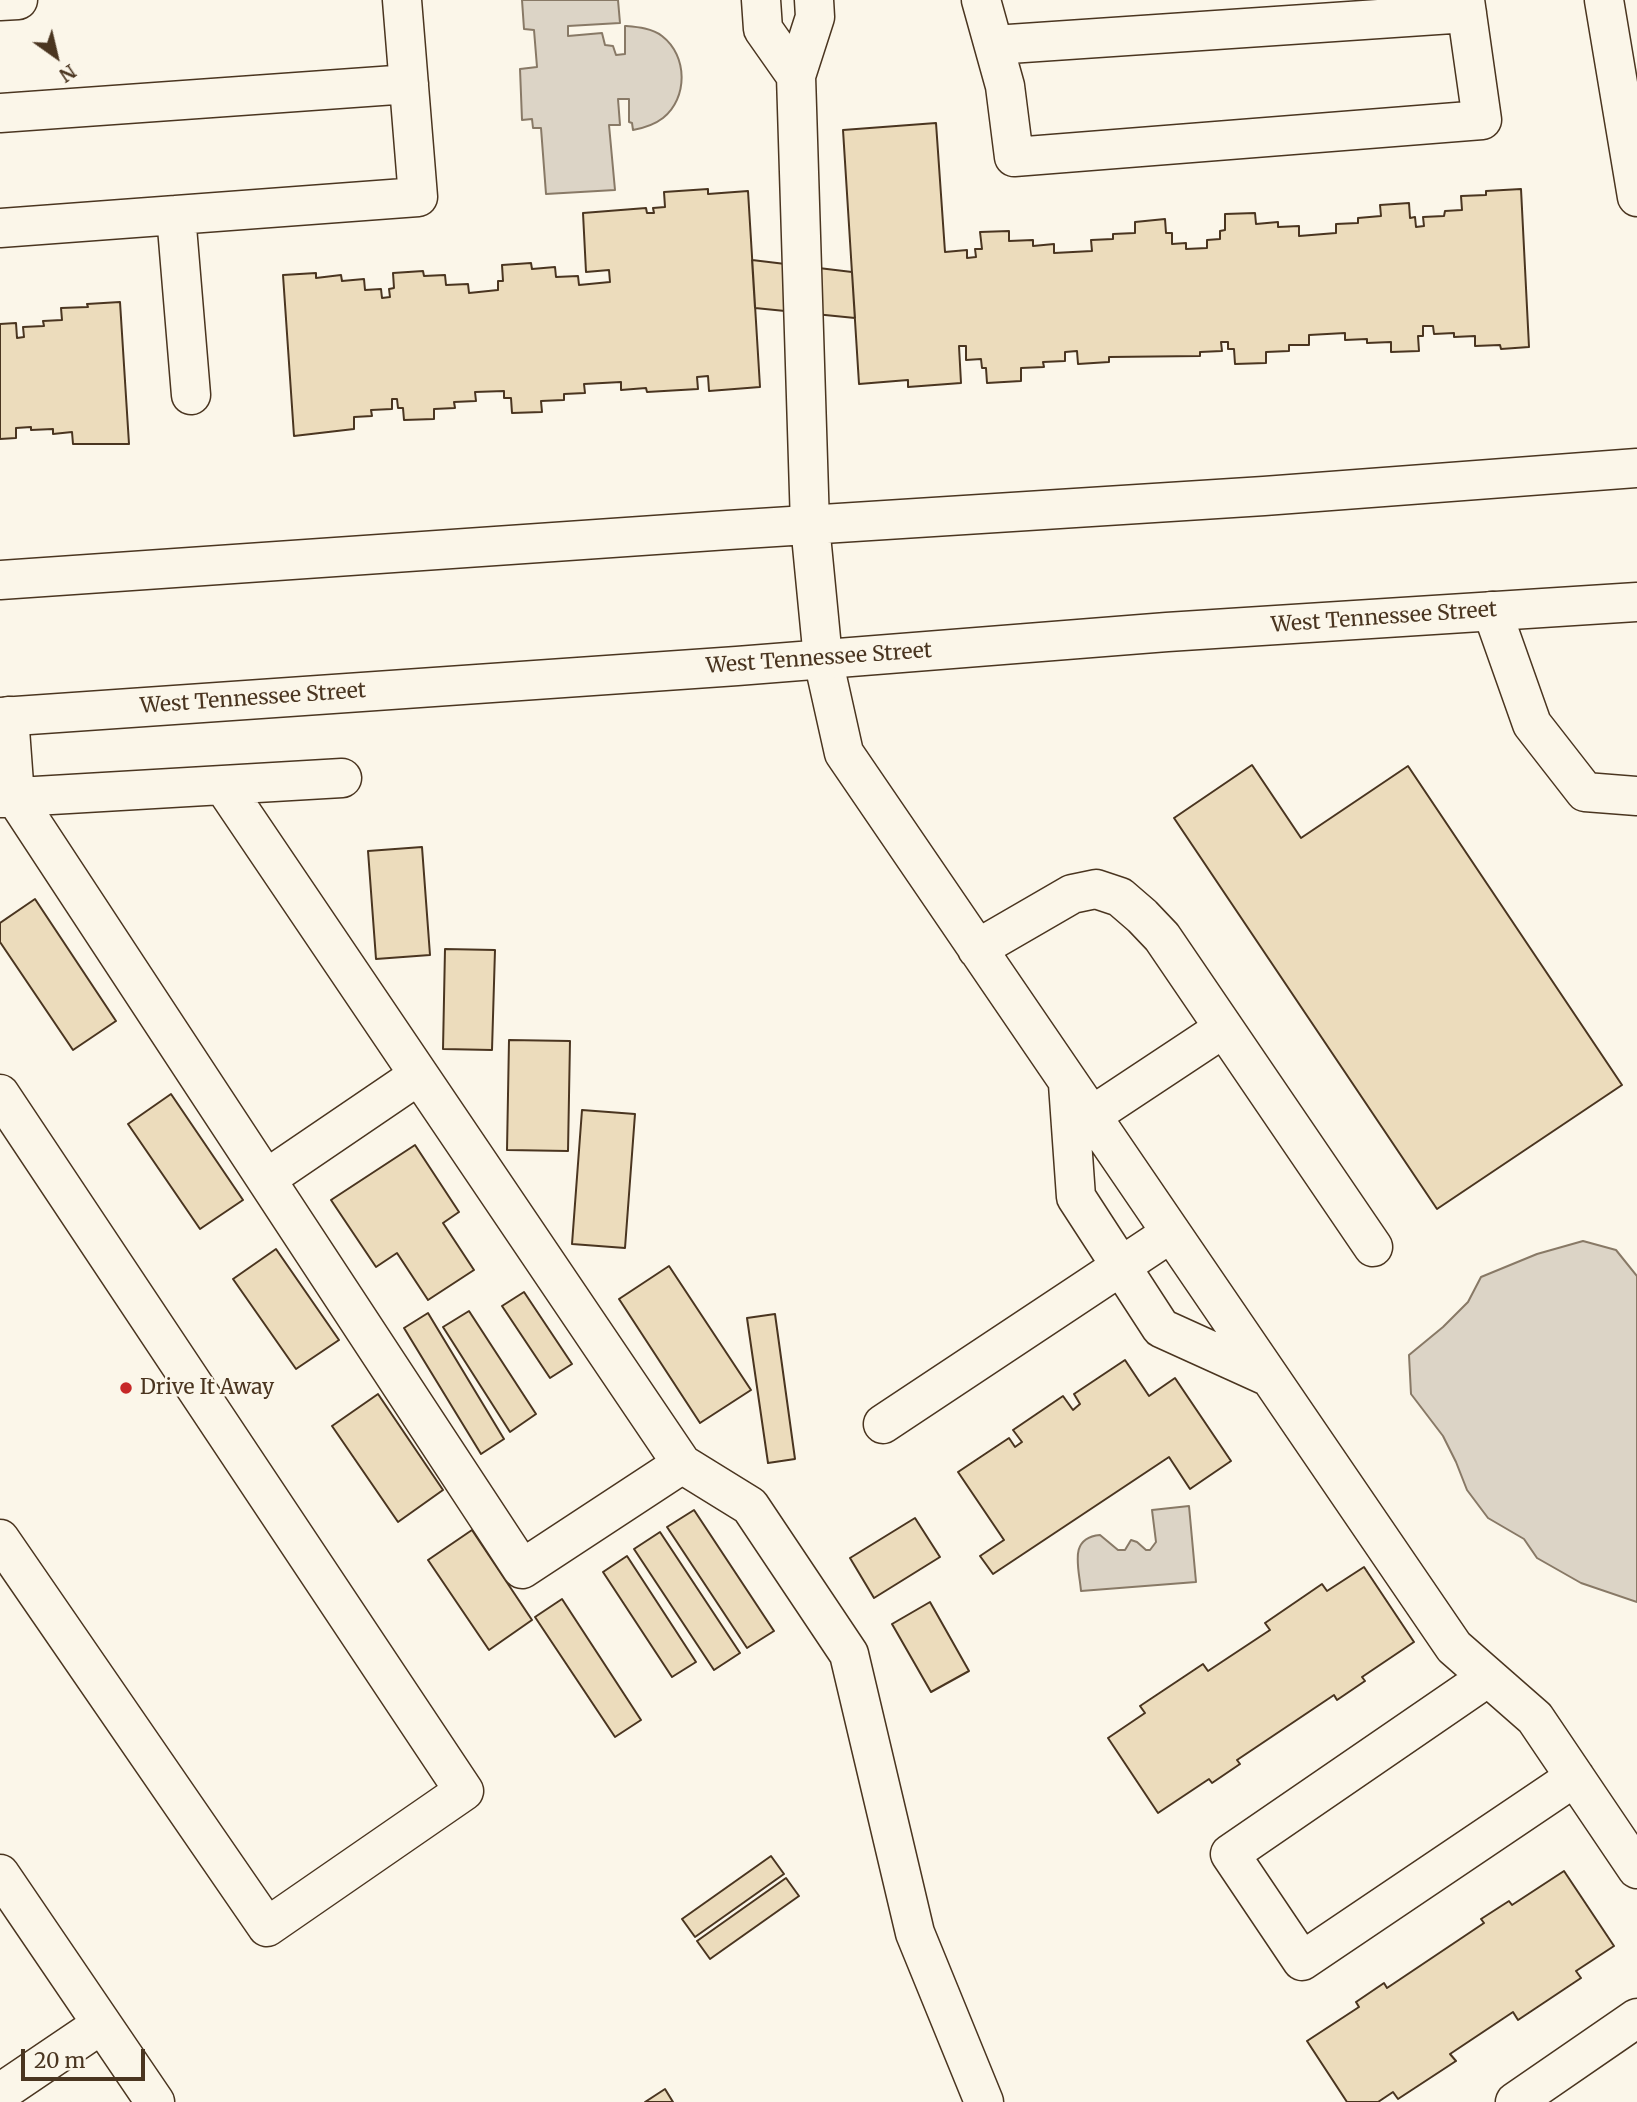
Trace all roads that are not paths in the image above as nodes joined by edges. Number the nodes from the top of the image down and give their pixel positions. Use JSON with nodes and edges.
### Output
{"nodes":[{"id":1,"x":18,"y":0,"type":"edge"},
{"id":2,"x":402,"y":0,"type":"edge"},
{"id":3,"x":761,"y":0,"type":"edge"},
{"id":4,"x":814,"y":0,"type":"edge"},
{"id":5,"x":981,"y":0,"type":"edge"},
{"id":6,"x":1604,"y":0,"type":"edge"},
{"id":7,"x":0,"y":1,"type":"edge"},
{"id":8,"x":1466,"y":7,"type":"edge"},
{"id":9,"x":994,"y":45,"type":"junction"},
{"id":10,"x":796,"y":76,"type":"junction"},
{"id":11,"x":409,"y":84,"type":"junction"},
{"id":12,"x":0,"y":113,"type":"edge"},
{"id":13,"x":1637,"y":197,"type":"edge"},
{"id":14,"x":176,"y":215,"type":"junction"},
{"id":15,"x":0,"y":228,"type":"edge"},
{"id":16,"x":191,"y":395,"type":"dead end"},
{"id":17,"x":1637,"y":468,"type":"edge"},
{"id":18,"x":810,"y":525,"type":"junction"},
{"id":19,"x":0,"y":580,"type":"edge"},
{"id":20,"x":1637,"y":602,"type":"edge"},
{"id":21,"x":1492,"y":611,"type":"junction"},
{"id":22,"x":823,"y":659,"type":"junction"},
{"id":23,"x":4,"y":716,"type":"edge"},
{"id":24,"x":342,"y":778,"type":"dead end"},
{"id":25,"x":223,"y":785,"type":"junction"},
{"id":26,"x":1637,"y":796,"type":"edge"},
{"id":27,"x":8,"y":798,"type":"edge"},
{"id":28,"x":977,"y":949,"type":"junction"},
{"id":29,"x":1224,"y":1028,"type":"junction"},
{"id":30,"x":419,"y":1075,"type":"junction"},
{"id":31,"x":1068,"y":1082,"type":"junction"},
{"id":32,"x":0,"y":1094,"type":"edge"},
{"id":33,"x":1091,"y":1116,"type":"junction"},
{"id":34,"x":266,"y":1179,"type":"junction"},
{"id":35,"x":1373,"y":1247,"type":"dead end"},
{"id":36,"x":1144,"y":1250,"type":"junction"},
{"id":37,"x":1270,"y":1378,"type":"junction"},
{"id":38,"x":883,"y":1424,"type":"dead end"},
{"id":39,"x":682,"y":1464,"type":"junction"},
{"id":40,"x":0,"y":1539,"type":"edge"},
{"id":41,"x":1488,"y":1677,"type":"junction"},
{"id":42,"x":1575,"y":1777,"type":"junction"},
{"id":43,"x":1637,"y":1869,"type":"edge"},
{"id":44,"x":0,"y":1874,"type":"edge"},
{"id":45,"x":1637,"y":2018,"type":"edge"},
{"id":46,"x":102,"y":2024,"type":"junction"},
{"id":47,"x":0,"y":2094,"type":"edge"},
{"id":48,"x":155,"y":2102,"type":"edge"},
{"id":49,"x":985,"y":2102,"type":"edge"},
{"id":50,"x":1515,"y":2102,"type":"edge"}],
"edges":[{"from":1,"to":7,"type":"main road"},
{"from":2,"to":11,"type":"main road"},
{"from":3,"to":10,"type":"main road"},
{"from":4,"to":10,"type":"main road"},
{"from":5,"to":9,"type":"main road"},
{"from":6,"to":13,"type":"main road"},
{"from":8,"to":9,"type":"main road"},
{"from":8,"to":9,"type":"main road"},
{"from":10,"to":18,"type":"main road"},
{"from":11,"to":12,"type":"main road"},
{"from":11,"to":14,"type":"main road"},
{"from":14,"to":15,"type":"main road"},
{"from":14,"to":16,"type":"main road"},
{"from":17,"to":18,"type":"main road"},
{"from":18,"to":19,"type":"main road"},
{"from":18,"to":22,"type":"main road"},
{"from":20,"to":21,"type":"main road","name":"West Tennessee Street"},
{"from":21,"to":22,"type":"main road","name":"West Tennessee Street"},
{"from":21,"to":26,"type":"main road"},
{"from":22,"to":23,"type":"main road","name":"West Tennessee Street"},
{"from":22,"to":28,"type":"main road"},
{"from":23,"to":27,"type":"main road"},
{"from":24,"to":25,"type":"main road"},
{"from":25,"to":27,"type":"main road"},
{"from":25,"to":30,"type":"main road"},
{"from":27,"to":34,"type":"main road"},
{"from":28,"to":29,"type":"main road"},
{"from":28,"to":31,"type":"main road"},
{"from":29,"to":33,"type":"main road"},
{"from":29,"to":35,"type":"main road"},
{"from":30,"to":34,"type":"main road"},
{"from":30,"to":39,"type":"main road"},
{"from":31,"to":33,"type":"main road"},
{"from":31,"to":36,"type":"main road"},
{"from":32,"to":40,"type":"main road"},
{"from":33,"to":36,"type":"main road"},
{"from":34,"to":39,"type":"main road"},
{"from":36,"to":37,"type":"main road"},
{"from":36,"to":37,"type":"main road"},
{"from":36,"to":38,"type":"main road"},
{"from":37,"to":41,"type":"main road"},
{"from":39,"to":49,"type":"main road"},
{"from":41,"to":42,"type":"main road"},
{"from":41,"to":42,"type":"main road"},
{"from":42,"to":43,"type":"main road"},
{"from":44,"to":46,"type":"main road"},
{"from":45,"to":50,"type":"main road"},
{"from":46,"to":47,"type":"main road"},
{"from":46,"to":48,"type":"main road"}]}
